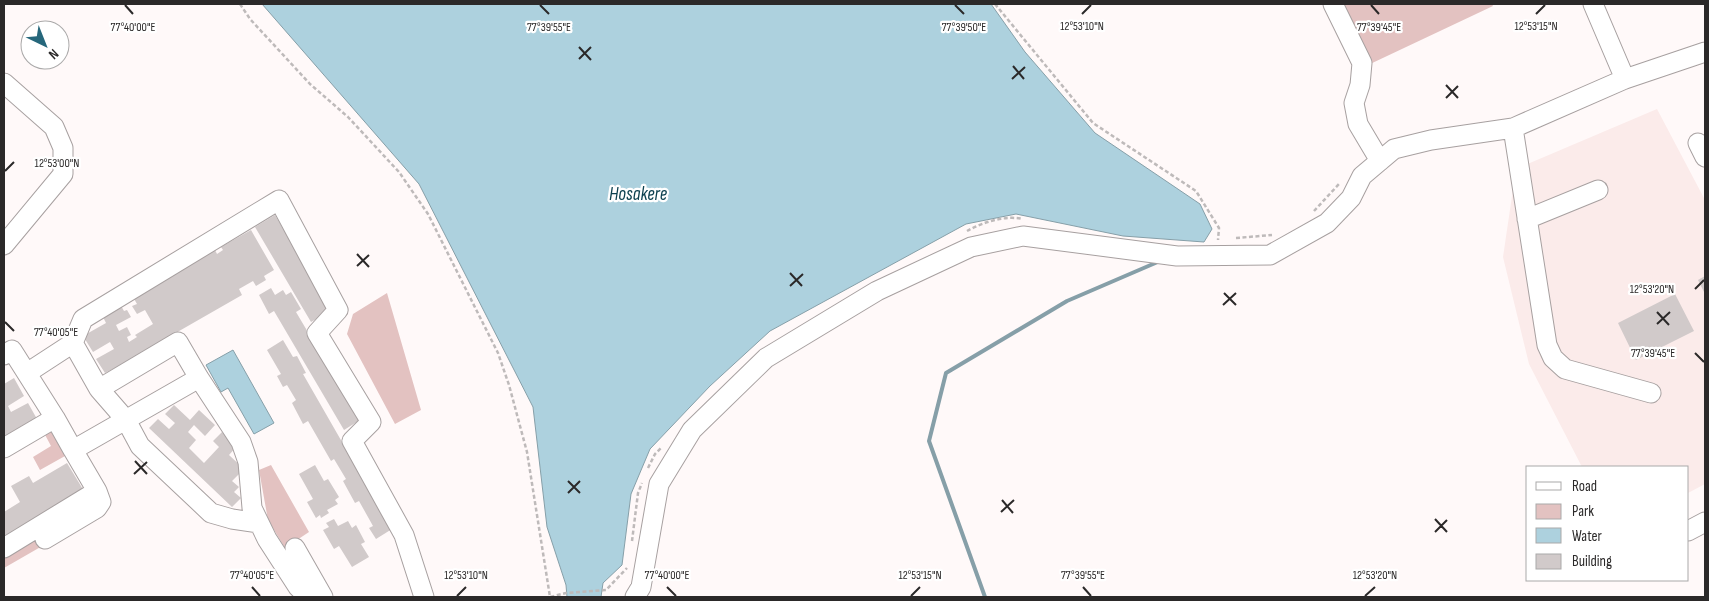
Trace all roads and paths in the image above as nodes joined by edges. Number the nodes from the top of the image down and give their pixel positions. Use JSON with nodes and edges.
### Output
{"nodes":[{"id":1,"x":240,"y":4,"type":"edge"},
{"id":2,"x":995,"y":4,"type":"edge"},
{"id":3,"x":1333,"y":4,"type":"edge"},
{"id":4,"x":1593,"y":4,"type":"edge"},
{"id":5,"x":1705,"y":52,"type":"edge"},
{"id":6,"x":1625,"y":79,"type":"junction"},
{"id":7,"x":4,"y":83,"type":"edge"},
{"id":8,"x":1513,"y":128,"type":"junction"},
{"id":9,"x":1380,"y":161,"type":"junction"},
{"id":10,"x":1362,"y":176,"type":"junction"},
{"id":11,"x":1598,"y":190,"type":"dead end"},
{"id":12,"x":1308,"y":218,"type":"dead end"},
{"id":13,"x":1527,"y":219,"type":"junction"},
{"id":14,"x":1032,"y":222,"type":"dead end"},
{"id":15,"x":964,"y":232,"type":"dead end"},
{"id":16,"x":1275,"y":234,"type":"dead end"},
{"id":17,"x":1218,"y":240,"type":"junction"},
{"id":18,"x":1212,"y":242,"type":"dead end"},
{"id":19,"x":4,"y":245,"type":"edge"},
{"id":20,"x":73,"y":343,"type":"junction"},
{"id":21,"x":4,"y":355,"type":"edge"},
{"id":22,"x":27,"y":373,"type":"junction"},
{"id":23,"x":199,"y":378,"type":"junction"},
{"id":24,"x":99,"y":389,"type":"junction"},
{"id":25,"x":1651,"y":394,"type":"dead end"},
{"id":26,"x":55,"y":418,"type":"junction"},
{"id":27,"x":126,"y":420,"type":"junction"},
{"id":28,"x":4,"y":448,"type":"edge"},
{"id":29,"x":661,"y":448,"type":"dead end"},
{"id":30,"x":73,"y":450,"type":"junction"},
{"id":31,"x":648,"y":470,"type":"dead end"},
{"id":32,"x":644,"y":477,"type":"dead end"},
{"id":33,"x":97,"y":491,"type":"junction"},
{"id":34,"x":1705,"y":522,"type":"edge"},
{"id":35,"x":259,"y":523,"type":"junction"},
{"id":36,"x":1689,"y":530,"type":"edge"},
{"id":37,"x":45,"y":539,"type":"dead end"},
{"id":38,"x":631,"y":543,"type":"dead end"},
{"id":39,"x":4,"y":548,"type":"edge"},
{"id":40,"x":295,"y":548,"type":"dead end"},
{"id":41,"x":629,"y":562,"type":"dead end"},
{"id":42,"x":308,"y":597,"type":"edge"},
{"id":43,"x":323,"y":597,"type":"edge"},
{"id":44,"x":424,"y":597,"type":"edge"},
{"id":45,"x":550,"y":597,"type":"edge"},
{"id":46,"x":635,"y":597,"type":"edge"}],
"edges":[{"from":1,"to":45,"type":"path"},
{"from":2,"to":17,"type":"path"},
{"from":3,"to":9,"type":"street"},
{"from":4,"to":6,"type":"street"},
{"from":5,"to":6,"type":"street"},
{"from":6,"to":8,"type":"street"},
{"from":7,"to":19,"type":"street"},
{"from":8,"to":9,"type":"street"},
{"from":8,"to":13,"type":"street"},
{"from":9,"to":10,"type":"street"},
{"from":10,"to":12,"type":"path"},
{"from":10,"to":46,"type":"street"},
{"from":11,"to":13,"type":"street"},
{"from":13,"to":25,"type":"street"},
{"from":14,"to":15,"type":"path"},
{"from":16,"to":17,"type":"path"},
{"from":17,"to":18,"type":"path"},
{"from":20,"to":22,"type":"street"},
{"from":20,"to":24,"type":"street"},
{"from":20,"to":44,"type":"street"},
{"from":21,"to":22,"type":"street"},
{"from":22,"to":26,"type":"street"},
{"from":23,"to":24,"type":"street"},
{"from":23,"to":27,"type":"street"},
{"from":23,"to":35,"type":"street"},
{"from":24,"to":27,"type":"street"},
{"from":26,"to":28,"type":"street"},
{"from":26,"to":30,"type":"street"},
{"from":27,"to":30,"type":"street"},
{"from":27,"to":35,"type":"street"},
{"from":29,"to":31,"type":"path"},
{"from":30,"to":33,"type":"street"},
{"from":32,"to":38,"type":"path"},
{"from":33,"to":37,"type":"street"},
{"from":33,"to":39,"type":"street"},
{"from":34,"to":36,"type":"street"},
{"from":35,"to":42,"type":"street"},
{"from":40,"to":43,"type":"street"},
{"from":41,"to":45,"type":"path"}]}
